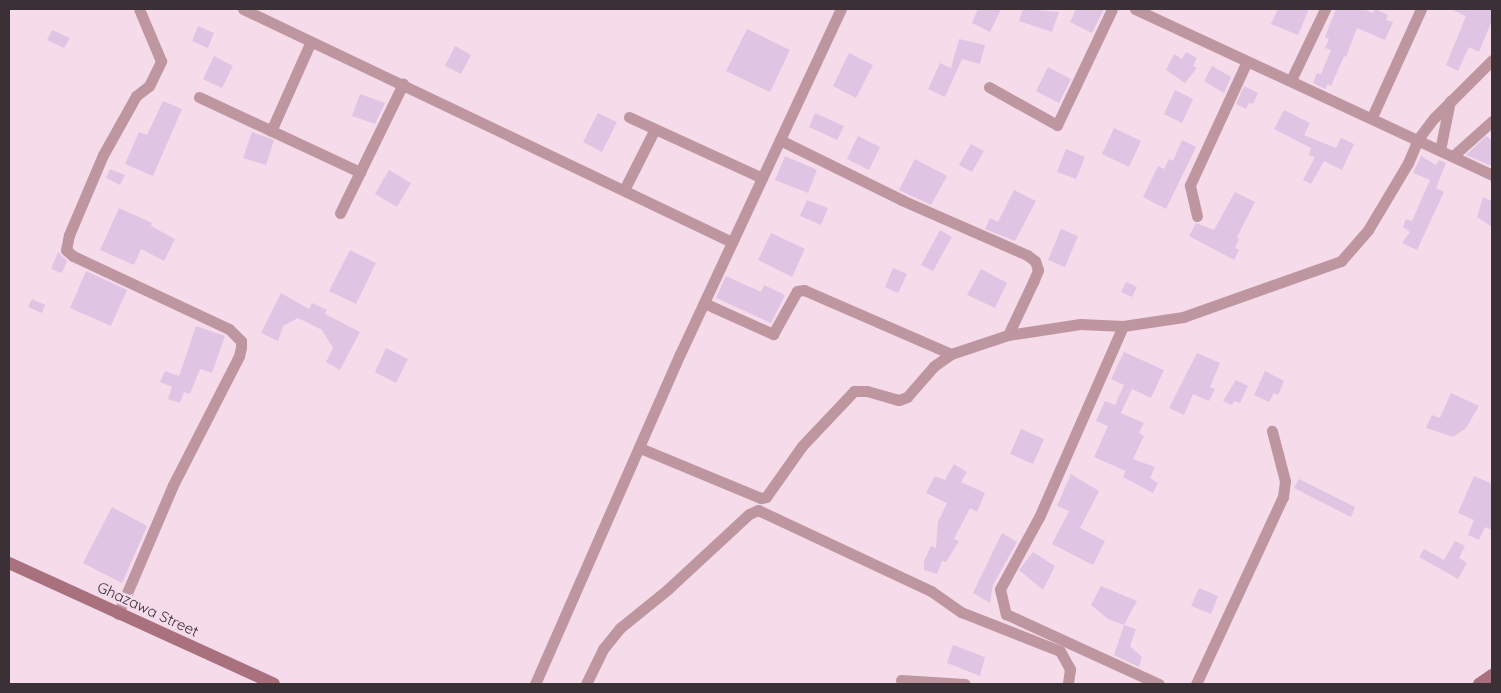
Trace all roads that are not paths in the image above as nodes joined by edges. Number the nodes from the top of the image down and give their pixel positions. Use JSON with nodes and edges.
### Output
{"nodes":[{"id":1,"x":139,"y":9,"type":"edge"},
{"id":2,"x":243,"y":9,"type":"edge"},
{"id":3,"x":1112,"y":9,"type":"edge"},
{"id":4,"x":1136,"y":9,"type":"edge"},
{"id":5,"x":1325,"y":9,"type":"edge"},
{"id":6,"x":1421,"y":9,"type":"edge"},
{"id":7,"x":836,"y":10,"type":"edge"},
{"id":8,"x":311,"y":41,"type":"junction"},
{"id":9,"x":1492,"y":60,"type":"edge"},
{"id":10,"x":1247,"y":61,"type":"junction"},
{"id":11,"x":1290,"y":80,"type":"junction"},
{"id":12,"x":403,"y":84,"type":"junction"},
{"id":13,"x":989,"y":87,"type":"dead end"},
{"id":14,"x":199,"y":96,"type":"dead end"},
{"id":15,"x":1450,"y":101,"type":"junction"},
{"id":16,"x":629,"y":117,"type":"dead end"},
{"id":17,"x":1372,"y":117,"type":"junction"},
{"id":18,"x":1492,"y":121,"type":"edge"},
{"id":19,"x":655,"y":129,"type":"junction"},
{"id":20,"x":271,"y":131,"type":"junction"},
{"id":21,"x":780,"y":140,"type":"junction"},
{"id":22,"x":1418,"y":140,"type":"junction"},
{"id":23,"x":1440,"y":150,"type":"junction"},
{"id":24,"x":1452,"y":156,"type":"junction"},
{"id":25,"x":360,"y":172,"type":"junction"},
{"id":26,"x":1492,"y":176,"type":"edge"},
{"id":27,"x":762,"y":178,"type":"junction"},
{"id":28,"x":624,"y":190,"type":"junction"},
{"id":29,"x":340,"y":213,"type":"dead end"},
{"id":30,"x":1197,"y":216,"type":"dead end"},
{"id":31,"x":732,"y":242,"type":"junction"},
{"id":32,"x":704,"y":303,"type":"junction"},
{"id":33,"x":1123,"y":326,"type":"junction"},
{"id":34,"x":1008,"y":335,"type":"junction"},
{"id":35,"x":951,"y":354,"type":"junction"},
{"id":36,"x":1272,"y":431,"type":"dead end"},
{"id":37,"x":640,"y":448,"type":"junction"},
{"id":38,"x":9,"y":563,"type":"edge"},
{"id":39,"x":118,"y":614,"type":"junction"},
{"id":40,"x":1492,"y":675,"type":"edge"},
{"id":41,"x":901,"y":680,"type":"dead end"},
{"id":42,"x":274,"y":684,"type":"edge"},
{"id":43,"x":535,"y":684,"type":"edge"},
{"id":44,"x":586,"y":684,"type":"edge"},
{"id":45,"x":964,"y":684,"type":"edge"},
{"id":46,"x":1068,"y":684,"type":"edge"},
{"id":47,"x":1159,"y":684,"type":"edge"},
{"id":48,"x":1196,"y":684,"type":"edge"},
{"id":49,"x":1479,"y":684,"type":"edge"}],
"edges":[{"from":1,"to":39,"type":"street"},
{"from":2,"to":8,"type":"street"},
{"from":3,"to":13,"type":"street"},
{"from":4,"to":10,"type":"street"},
{"from":5,"to":11,"type":"street"},
{"from":6,"to":17,"type":"street"},
{"from":7,"to":21,"type":"street"},
{"from":8,"to":12,"type":"street"},
{"from":8,"to":20,"type":"street"},
{"from":9,"to":15,"type":"street"},
{"from":10,"to":11,"type":"street"},
{"from":10,"to":30,"type":"street"},
{"from":11,"to":17,"type":"street"},
{"from":12,"to":25,"type":"street"},
{"from":12,"to":28,"type":"street"},
{"from":14,"to":20,"type":"street"},
{"from":15,"to":22,"type":"street"},
{"from":15,"to":23,"type":"street"},
{"from":16,"to":19,"type":"street"},
{"from":17,"to":22,"type":"street"},
{"from":18,"to":24,"type":"street"},
{"from":19,"to":27,"type":"street"},
{"from":19,"to":28,"type":"street"},
{"from":20,"to":25,"type":"street"},
{"from":21,"to":27,"type":"street"},
{"from":21,"to":34,"type":"street"},
{"from":22,"to":23,"type":"street"},
{"from":22,"to":33,"type":"street"},
{"from":23,"to":24,"type":"street"},
{"from":24,"to":26,"type":"street"},
{"from":25,"to":29,"type":"street"},
{"from":27,"to":31,"type":"street"},
{"from":28,"to":31,"type":"street"},
{"from":31,"to":32,"type":"street"},
{"from":32,"to":35,"type":"street"},
{"from":32,"to":37,"type":"street"},
{"from":33,"to":34,"type":"street"},
{"from":33,"to":47,"type":"street"},
{"from":34,"to":35,"type":"street"},
{"from":35,"to":37,"type":"street"},
{"from":36,"to":48,"type":"street"},
{"from":37,"to":43,"type":"street"},
{"from":38,"to":39,"type":"main road","name":"Ghazawa Street"},
{"from":39,"to":42,"type":"main road","name":"Ghazawa Street"},
{"from":40,"to":49,"type":"main road"},
{"from":41,"to":45,"type":"street"},
{"from":44,"to":46,"type":"street"}]}
